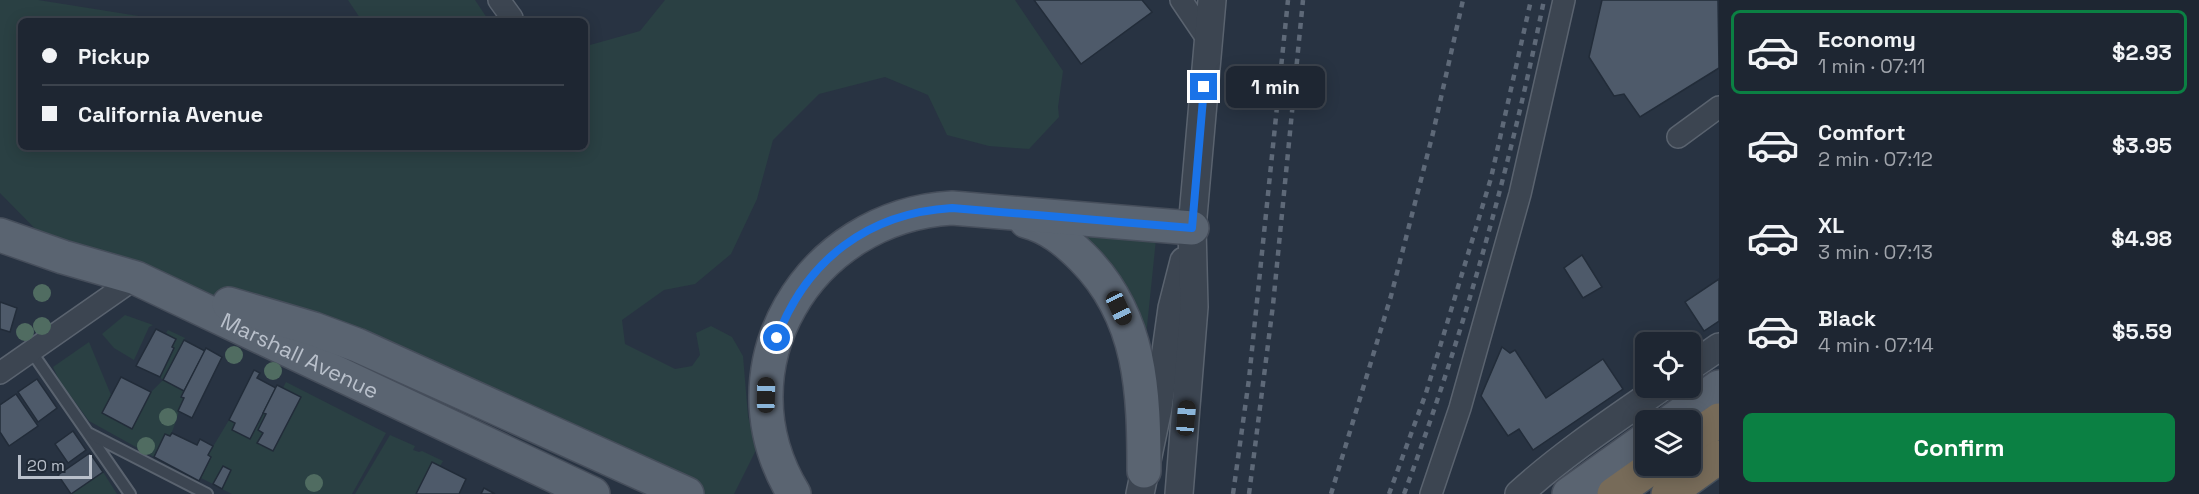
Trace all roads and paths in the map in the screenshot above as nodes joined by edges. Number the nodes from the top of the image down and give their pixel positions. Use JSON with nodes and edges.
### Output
{"nodes":[{"id":1,"x":499,"y":0,"type":"edge"},
{"id":2,"x":1181,"y":0,"type":"edge"},
{"id":3,"x":1212,"y":0,"type":"edge"},
{"id":4,"x":1564,"y":0,"type":"edge"},
{"id":5,"x":512,"y":18,"type":"dead end"},
{"id":6,"x":1208,"y":40,"type":"junction"},
{"id":7,"x":1719,"y":107,"type":"edge"},
{"id":8,"x":1678,"y":137,"type":"dead end"},
{"id":9,"x":995,"y":212,"type":"junction"},
{"id":10,"x":1192,"y":228,"type":"junction"},
{"id":11,"x":0,"y":235,"type":"edge"},
{"id":12,"x":136,"y":278,"type":"junction"},
{"id":13,"x":1719,"y":347,"type":"edge"},
{"id":14,"x":31,"y":351,"type":"junction"},
{"id":15,"x":1701,"y":359,"type":"edge"},
{"id":16,"x":0,"y":373,"type":"edge"},
{"id":17,"x":1719,"y":387,"type":"edge"},
{"id":18,"x":1646,"y":398,"type":"edge"},
{"id":19,"x":1686,"y":410,"type":"edge"},
{"id":20,"x":1719,"y":420,"type":"edge"},
{"id":21,"x":87,"y":432,"type":"junction"},
{"id":22,"x":1701,"y":432,"type":"edge"},
{"id":23,"x":1635,"y":447,"type":"edge"},
{"id":24,"x":1719,"y":457,"type":"edge"},
{"id":25,"x":1639,"y":476,"type":"edge"},
{"id":26,"x":1142,"y":483,"type":"edge"},
{"id":27,"x":130,"y":494,"type":"edge"},
{"id":28,"x":207,"y":494,"type":"edge"},
{"id":29,"x":593,"y":494,"type":"edge"},
{"id":30,"x":687,"y":494,"type":"edge"},
{"id":31,"x":794,"y":494,"type":"edge"},
{"id":32,"x":1179,"y":494,"type":"edge"},
{"id":33,"x":1431,"y":494,"type":"edge"},
{"id":34,"x":1519,"y":494,"type":"edge"},
{"id":35,"x":1569,"y":494,"type":"edge"},
{"id":36,"x":1614,"y":494,"type":"edge"},
{"id":37,"x":1668,"y":494,"type":"edge"}],
"edges":[{"from":1,"to":5,"type":"street"},
{"from":2,"to":6,"type":"street"},
{"from":3,"to":6,"type":"street"},
{"from":4,"to":33,"type":"street"},
{"from":6,"to":10,"type":"street"},
{"from":7,"to":8,"type":"street"},
{"from":9,"to":10,"type":"main road"},
{"from":9,"to":26,"type":"main road"},
{"from":9,"to":31,"type":"main road"},
{"from":10,"to":26,"type":"street"},
{"from":10,"to":32,"type":"street"},
{"from":11,"to":12,"type":"main road","name":"Marshall Avenue"},
{"from":12,"to":14,"type":"street"},
{"from":12,"to":29,"type":"main road","name":"Marshall Avenue"},
{"from":12,"to":30,"type":"main road"},
{"from":13,"to":15,"type":"street"},
{"from":14,"to":16,"type":"street"},
{"from":14,"to":21,"type":"lane"},
{"from":17,"to":19,"type":"main road"},
{"from":18,"to":34,"type":"street"},
{"from":20,"to":22,"type":"highway"},
{"from":21,"to":27,"type":"lane"},
{"from":21,"to":28,"type":"lane"},
{"from":23,"to":35,"type":"main road"},
{"from":24,"to":37,"type":"highway"},
{"from":25,"to":36,"type":"highway"}]}
